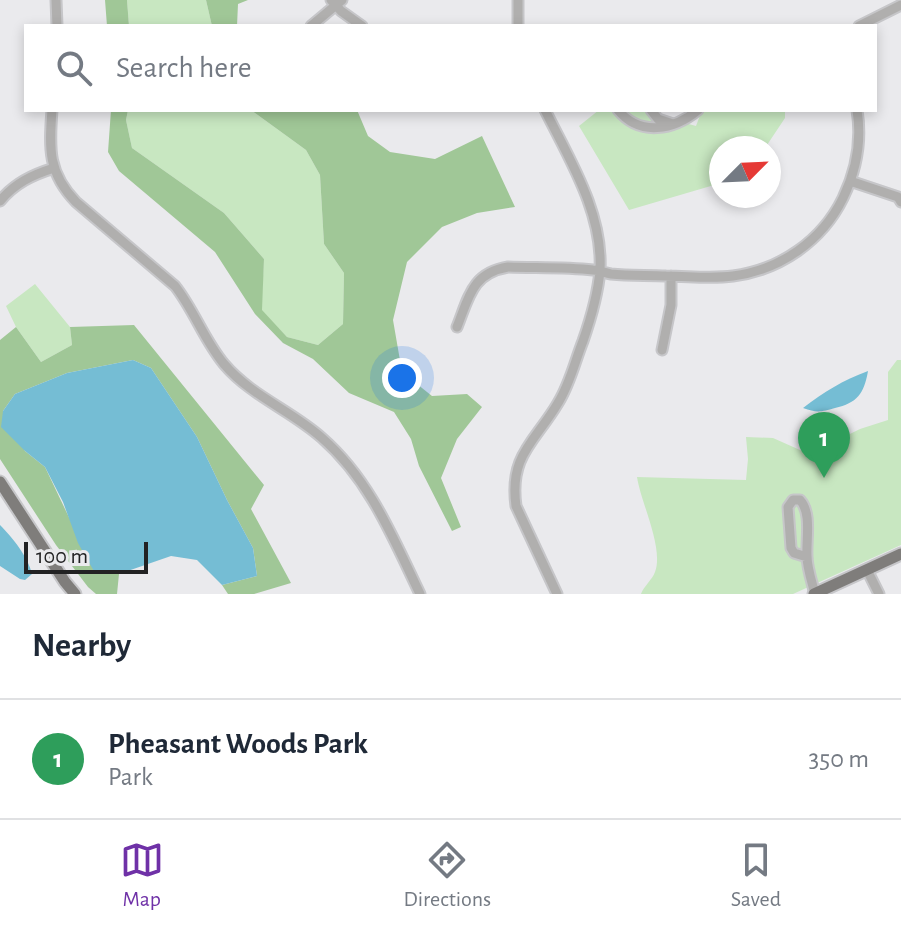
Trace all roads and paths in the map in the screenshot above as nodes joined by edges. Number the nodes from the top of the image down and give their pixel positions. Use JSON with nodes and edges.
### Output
{"nodes":[{"id":1,"x":56,"y":0,"type":"edge"},
{"id":2,"x":518,"y":0,"type":"edge"},
{"id":3,"x":336,"y":2,"type":"edge"},
{"id":4,"x":901,"y":5,"type":"edge"},
{"id":5,"x":57,"y":24,"type":"edge"},
{"id":6,"x":313,"y":24,"type":"edge"},
{"id":7,"x":360,"y":24,"type":"edge"},
{"id":8,"x":518,"y":24,"type":"edge"},
{"id":9,"x":863,"y":24,"type":"edge"},
{"id":10,"x":52,"y":112,"type":"edge"},
{"id":11,"x":546,"y":112,"type":"edge"},
{"id":12,"x":619,"y":112,"type":"edge"},
{"id":13,"x":653,"y":112,"type":"edge"},
{"id":14,"x":695,"y":112,"type":"edge"},
{"id":15,"x":857,"y":112,"type":"edge"},
{"id":16,"x":673,"y":124,"type":"junction"},
{"id":17,"x":54,"y":168,"type":"junction"},
{"id":18,"x":850,"y":181,"type":"junction"},
{"id":19,"x":0,"y":201,"type":"edge"},
{"id":20,"x":901,"y":202,"type":"edge"},
{"id":21,"x":600,"y":271,"type":"junction"},
{"id":22,"x":671,"y":276,"type":"junction"},
{"id":23,"x":457,"y":327,"type":"dead end"},
{"id":24,"x":662,"y":350,"type":"dead end"},
{"id":25,"x":0,"y":484,"type":"edge"},
{"id":26,"x":901,"y":554,"type":"edge"},
{"id":27,"x":807,"y":557,"type":"junction"},
{"id":28,"x":867,"y":570,"type":"junction"},
{"id":29,"x":820,"y":593,"type":"edge"},
{"id":30,"x":75,"y":594,"type":"edge"},
{"id":31,"x":420,"y":594,"type":"edge"},
{"id":32,"x":557,"y":594,"type":"edge"},
{"id":33,"x":879,"y":594,"type":"edge"}],
"edges":[{"from":1,"to":5,"type":"street"},
{"from":2,"to":8,"type":"street"},
{"from":3,"to":6,"type":"street"},
{"from":3,"to":7,"type":"street"},
{"from":4,"to":9,"type":"street"},
{"from":10,"to":17,"type":"street"},
{"from":11,"to":21,"type":"street"},
{"from":12,"to":16,"type":"street"},
{"from":13,"to":16,"type":"street"},
{"from":14,"to":16,"type":"street"},
{"from":15,"to":18,"type":"street"},
{"from":17,"to":19,"type":"street"},
{"from":17,"to":31,"type":"street"},
{"from":18,"to":20,"type":"street"},
{"from":18,"to":22,"type":"street"},
{"from":21,"to":22,"type":"street"},
{"from":21,"to":23,"type":"street"},
{"from":21,"to":32,"type":"street"},
{"from":22,"to":24,"type":"street"},
{"from":25,"to":30,"type":"main road"},
{"from":26,"to":28,"type":"main road"},
{"from":27,"to":27,"type":"street"},
{"from":27,"to":29,"type":"street"},
{"from":28,"to":29,"type":"main road"},
{"from":28,"to":33,"type":"street"}]}
